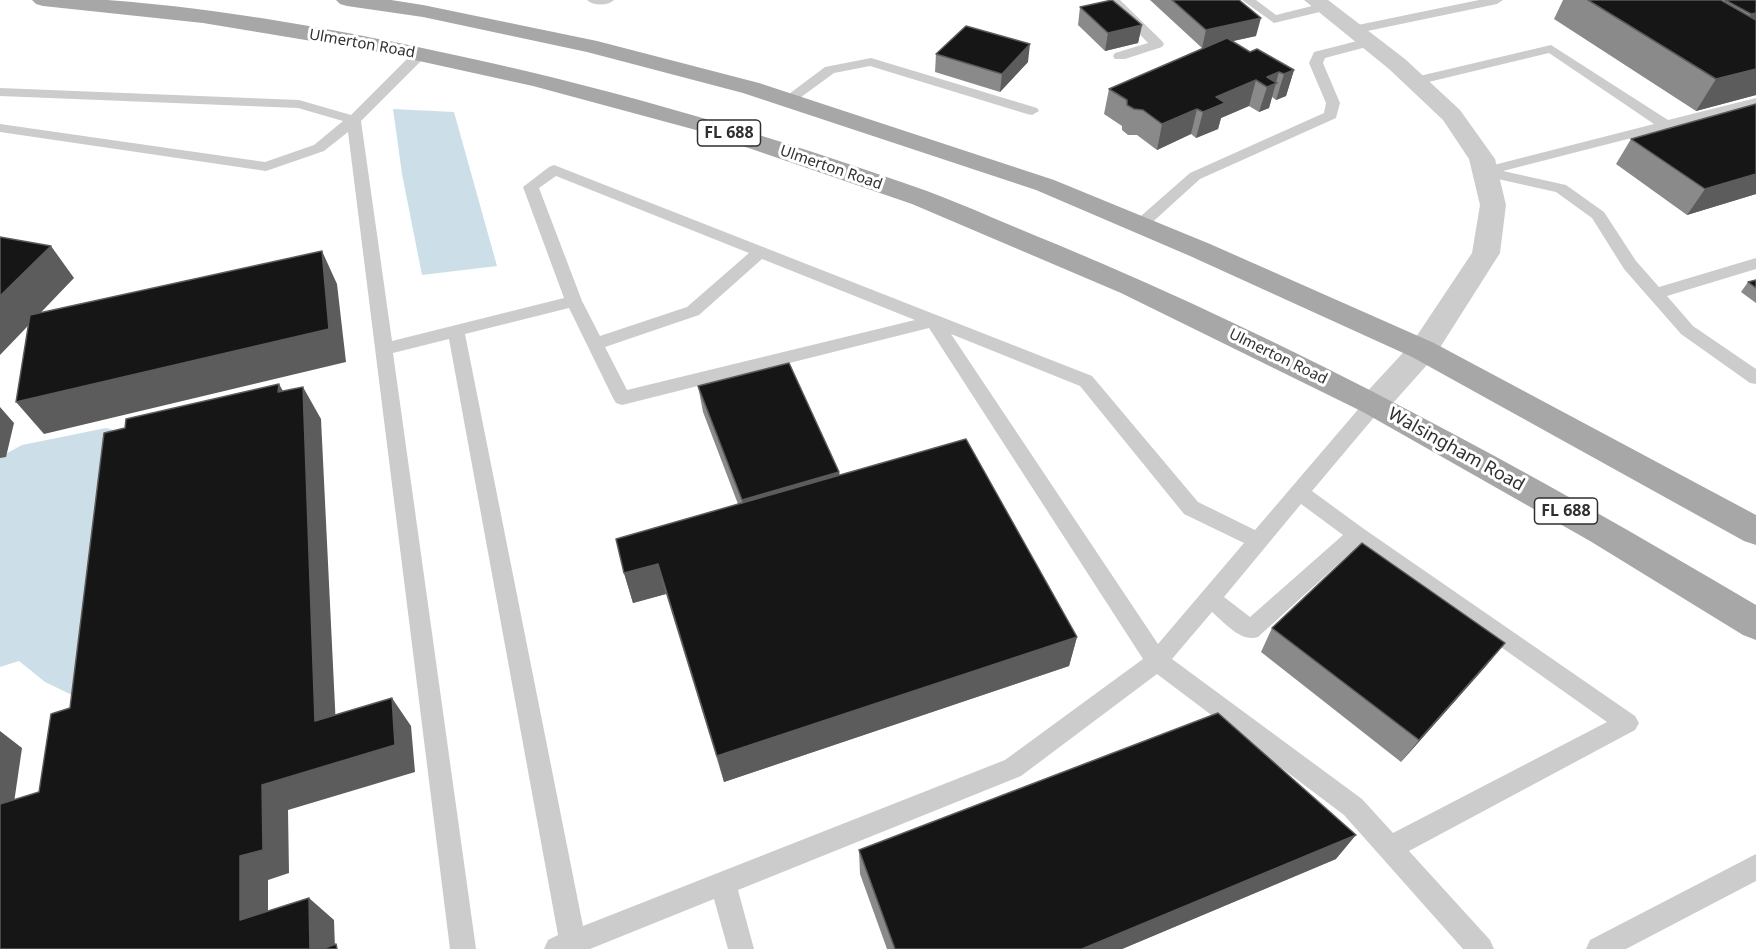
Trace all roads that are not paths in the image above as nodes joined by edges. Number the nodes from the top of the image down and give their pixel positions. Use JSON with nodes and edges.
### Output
{"nodes":[{"id":1,"x":43,"y":0,"type":"edge"},
{"id":2,"x":347,"y":0,"type":"edge"},
{"id":3,"x":593,"y":0,"type":"edge"},
{"id":4,"x":608,"y":0,"type":"edge"},
{"id":5,"x":1113,"y":0,"type":"edge"},
{"id":6,"x":1248,"y":0,"type":"edge"},
{"id":7,"x":1430,"y":0,"type":"edge"},
{"id":8,"x":1497,"y":0,"type":"edge"},
{"id":9,"x":1320,"y":4,"type":"edge"},
{"id":10,"x":1441,"y":12,"type":"junction"},
{"id":11,"x":1361,"y":36,"type":"junction"},
{"id":12,"x":420,"y":54,"type":"junction"},
{"id":13,"x":1120,"y":56,"type":"dead end"},
{"id":14,"x":1416,"y":81,"type":"junction"},
{"id":15,"x":0,"y":92,"type":"edge"},
{"id":16,"x":788,"y":100,"type":"junction"},
{"id":17,"x":1756,"y":102,"type":"edge"},
{"id":18,"x":1032,"y":111,"type":"dead end"},
{"id":19,"x":354,"y":120,"type":"junction"},
{"id":20,"x":1666,"y":125,"type":"junction"},
{"id":21,"x":0,"y":128,"type":"edge"},
{"id":22,"x":1485,"y":172,"type":"junction"},
{"id":23,"x":1140,"y":225,"type":"junction"},
{"id":24,"x":760,"y":252,"type":"junction"},
{"id":25,"x":1756,"y":263,"type":"edge"},
{"id":26,"x":1655,"y":294,"type":"junction"},
{"id":27,"x":574,"y":301,"type":"junction"},
{"id":28,"x":933,"y":321,"type":"junction"},
{"id":29,"x":456,"y":331,"type":"junction"},
{"id":30,"x":595,"y":344,"type":"junction"},
{"id":31,"x":384,"y":349,"type":"junction"},
{"id":32,"x":1423,"y":350,"type":"junction"},
{"id":33,"x":1756,"y":378,"type":"edge"},
{"id":34,"x":1374,"y":404,"type":"junction"},
{"id":35,"x":1300,"y":492,"type":"junction"},
{"id":36,"x":1756,"y":531,"type":"edge"},
{"id":37,"x":1357,"y":535,"type":"junction"},
{"id":38,"x":1258,"y":541,"type":"junction"},
{"id":39,"x":1210,"y":598,"type":"junction"},
{"id":40,"x":1756,"y":624,"type":"edge"},
{"id":41,"x":1157,"y":661,"type":"junction"},
{"id":42,"x":1390,"y":848,"type":"junction"},
{"id":43,"x":1756,"y":867,"type":"edge"},
{"id":44,"x":723,"y":883,"type":"junction"},
{"id":45,"x":568,"y":947,"type":"edge"},
{"id":46,"x":464,"y":949,"type":"edge"},
{"id":47,"x":741,"y":949,"type":"edge"},
{"id":48,"x":1481,"y":949,"type":"edge"},
{"id":49,"x":1599,"y":949,"type":"edge"}],
"edges":[{"from":1,"to":12,"type":"main road","name":"Ulmerton Road","number":"FL 688"},
{"from":2,"to":16,"type":"main road"},
{"from":3,"to":4,"type":"lane"},
{"from":5,"to":13,"type":"lane"},
{"from":6,"to":9,"type":"lane"},
{"from":7,"to":10,"type":"lane"},
{"from":8,"to":10,"type":"lane"},
{"from":9,"to":11,"type":"street","name":"Walsingham Road"},
{"from":10,"to":11,"type":"lane"},
{"from":11,"to":14,"type":"street","name":"Walsingham Road"},
{"from":11,"to":23,"type":"lane"},
{"from":12,"to":19,"type":"lane"},
{"from":12,"to":34,"type":"main road","name":"Ulmerton Road","number":"FL 688"},
{"from":14,"to":20,"type":"lane"},
{"from":14,"to":22,"type":"street","name":"Walsingham Road"},
{"from":15,"to":19,"type":"lane"},
{"from":16,"to":18,"type":"lane"},
{"from":16,"to":23,"type":"main road"},
{"from":17,"to":20,"type":"lane"},
{"from":19,"to":21,"type":"lane"},
{"from":19,"to":31,"type":"lane"},
{"from":20,"to":22,"type":"lane"},
{"from":22,"to":26,"type":"lane"},
{"from":22,"to":32,"type":"street","name":"Walsingham Road"},
{"from":23,"to":32,"type":"main road"},
{"from":24,"to":27,"type":"lane"},
{"from":24,"to":28,"type":"lane"},
{"from":24,"to":30,"type":"lane"},
{"from":25,"to":26,"type":"lane"},
{"from":26,"to":33,"type":"lane"},
{"from":27,"to":29,"type":"lane"},
{"from":27,"to":30,"type":"lane"},
{"from":28,"to":30,"type":"lane"},
{"from":28,"to":38,"type":"lane"},
{"from":28,"to":41,"type":"lane"},
{"from":29,"to":31,"type":"lane"},
{"from":29,"to":45,"type":"lane"},
{"from":31,"to":46,"type":"lane"},
{"from":32,"to":34,"type":"street","name":"Walsingham Road"},
{"from":32,"to":36,"type":"main road"},
{"from":34,"to":35,"type":"lane"},
{"from":34,"to":40,"type":"main road","name":"Walsingham Road","number":"FL 688"},
{"from":35,"to":37,"type":"lane"},
{"from":35,"to":38,"type":"lane"},
{"from":37,"to":39,"type":"lane"},
{"from":37,"to":42,"type":"lane"},
{"from":38,"to":39,"type":"lane"},
{"from":39,"to":41,"type":"lane"},
{"from":41,"to":42,"type":"lane"},
{"from":41,"to":44,"type":"lane"},
{"from":42,"to":48,"type":"lane"},
{"from":43,"to":49,"type":"lane"},
{"from":44,"to":45,"type":"lane"},
{"from":44,"to":47,"type":"lane"}]}
